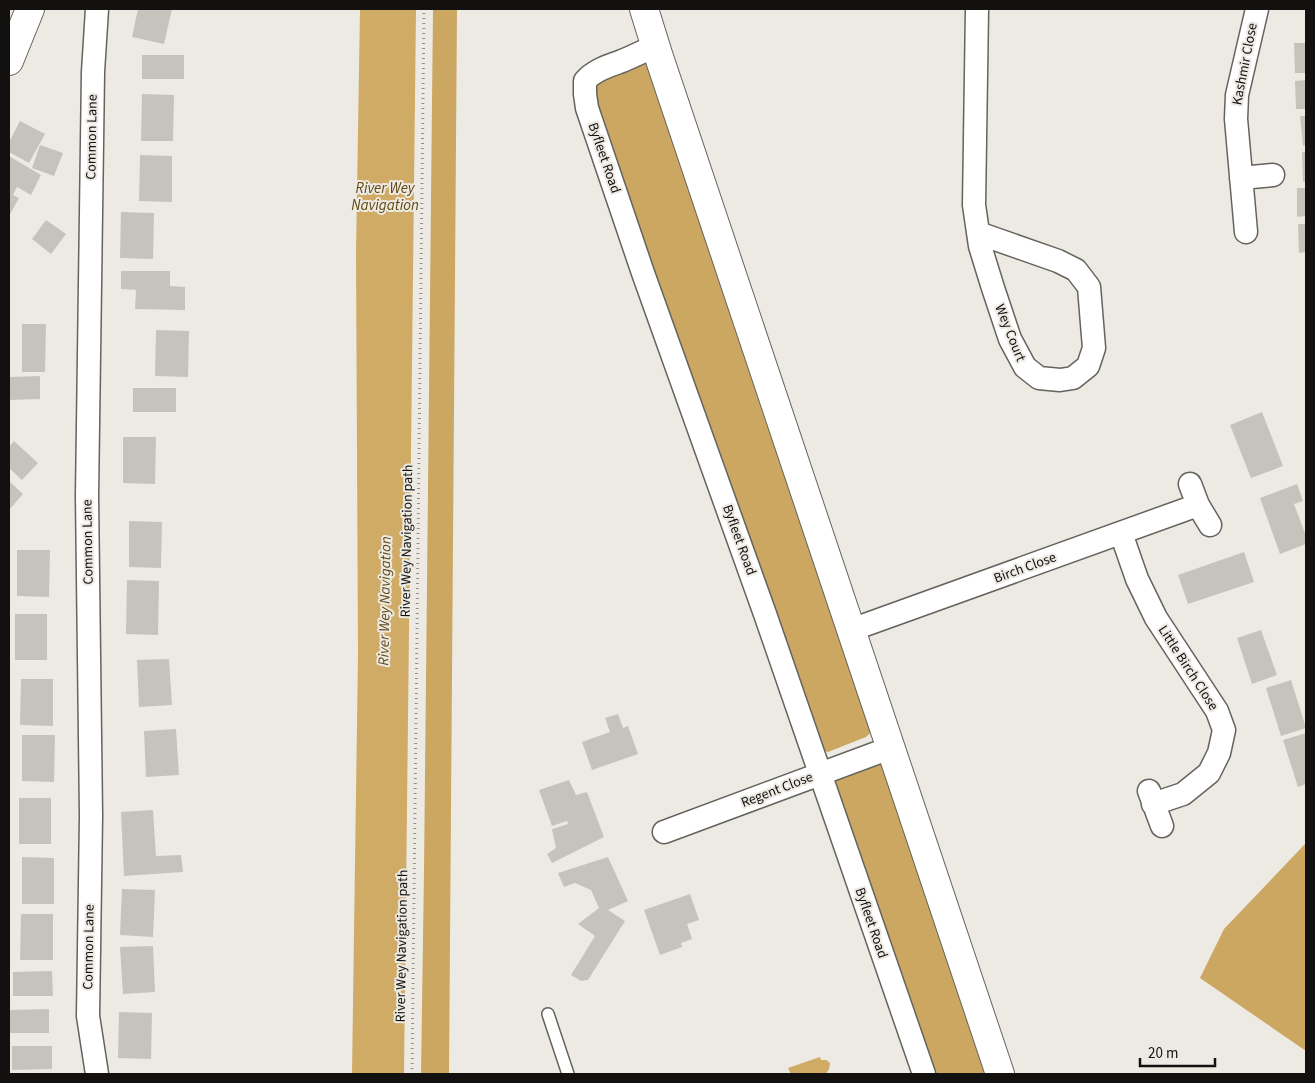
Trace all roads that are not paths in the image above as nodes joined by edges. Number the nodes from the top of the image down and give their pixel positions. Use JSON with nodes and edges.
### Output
{"nodes":[{"id":1,"x":30,"y":9,"type":"edge"},
{"id":2,"x":97,"y":9,"type":"edge"},
{"id":3,"x":644,"y":9,"type":"edge"},
{"id":4,"x":977,"y":9,"type":"edge"},
{"id":5,"x":1257,"y":9,"type":"edge"},
{"id":6,"x":655,"y":46,"type":"junction"},
{"id":7,"x":9,"y":61,"type":"edge"},
{"id":8,"x":1273,"y":176,"type":"dead end"},
{"id":9,"x":1241,"y":178,"type":"junction"},
{"id":10,"x":1246,"y":232,"type":"dead end"},
{"id":11,"x":978,"y":233,"type":"junction"},
{"id":12,"x":1190,"y":484,"type":"dead end"},
{"id":13,"x":1198,"y":505,"type":"junction"},
{"id":14,"x":1210,"y":525,"type":"dead end"},
{"id":15,"x":1121,"y":533,"type":"junction"},
{"id":16,"x":851,"y":630,"type":"junction"},
{"id":17,"x":890,"y":748,"type":"junction"},
{"id":18,"x":820,"y":774,"type":"junction"},
{"id":19,"x":1162,"y":826,"type":"dead end"},
{"id":20,"x":664,"y":832,"type":"dead end"},
{"id":21,"x":548,"y":1014,"type":"dead end"},
{"id":22,"x":97,"y":1074,"type":"edge"},
{"id":23,"x":568,"y":1074,"type":"edge"},
{"id":24,"x":924,"y":1074,"type":"edge"},
{"id":25,"x":1000,"y":1074,"type":"edge"}],
"edges":[{"from":1,"to":7,"type":"main road"},
{"from":2,"to":22,"type":"street","name":"Common Lane"},
{"from":3,"to":6,"type":"main road"},
{"from":4,"to":11,"type":"street","name":"Wey Court"},
{"from":5,"to":9,"type":"street","name":"Kashmir Close"},
{"from":6,"to":16,"type":"main road"},
{"from":6,"to":18,"type":"street","name":"Byfleet Road"},
{"from":8,"to":9,"type":"street"},
{"from":9,"to":10,"type":"street","name":"Kashmir Close"},
{"from":11,"to":11,"type":"street","name":"Wey Court"},
{"from":12,"to":13,"type":"street"},
{"from":13,"to":14,"type":"street"},
{"from":13,"to":15,"type":"street","name":"Birch Close"},
{"from":15,"to":16,"type":"street","name":"Birch Close"},
{"from":15,"to":19,"type":"street","name":"Little Birch Close"},
{"from":16,"to":17,"type":"main road"},
{"from":17,"to":18,"type":"street","name":"Regent Close"},
{"from":17,"to":25,"type":"main road"},
{"from":18,"to":20,"type":"street","name":"Regent Close"},
{"from":18,"to":24,"type":"street","name":"Byfleet Road"},
{"from":21,"to":23,"type":"lane"}]}
